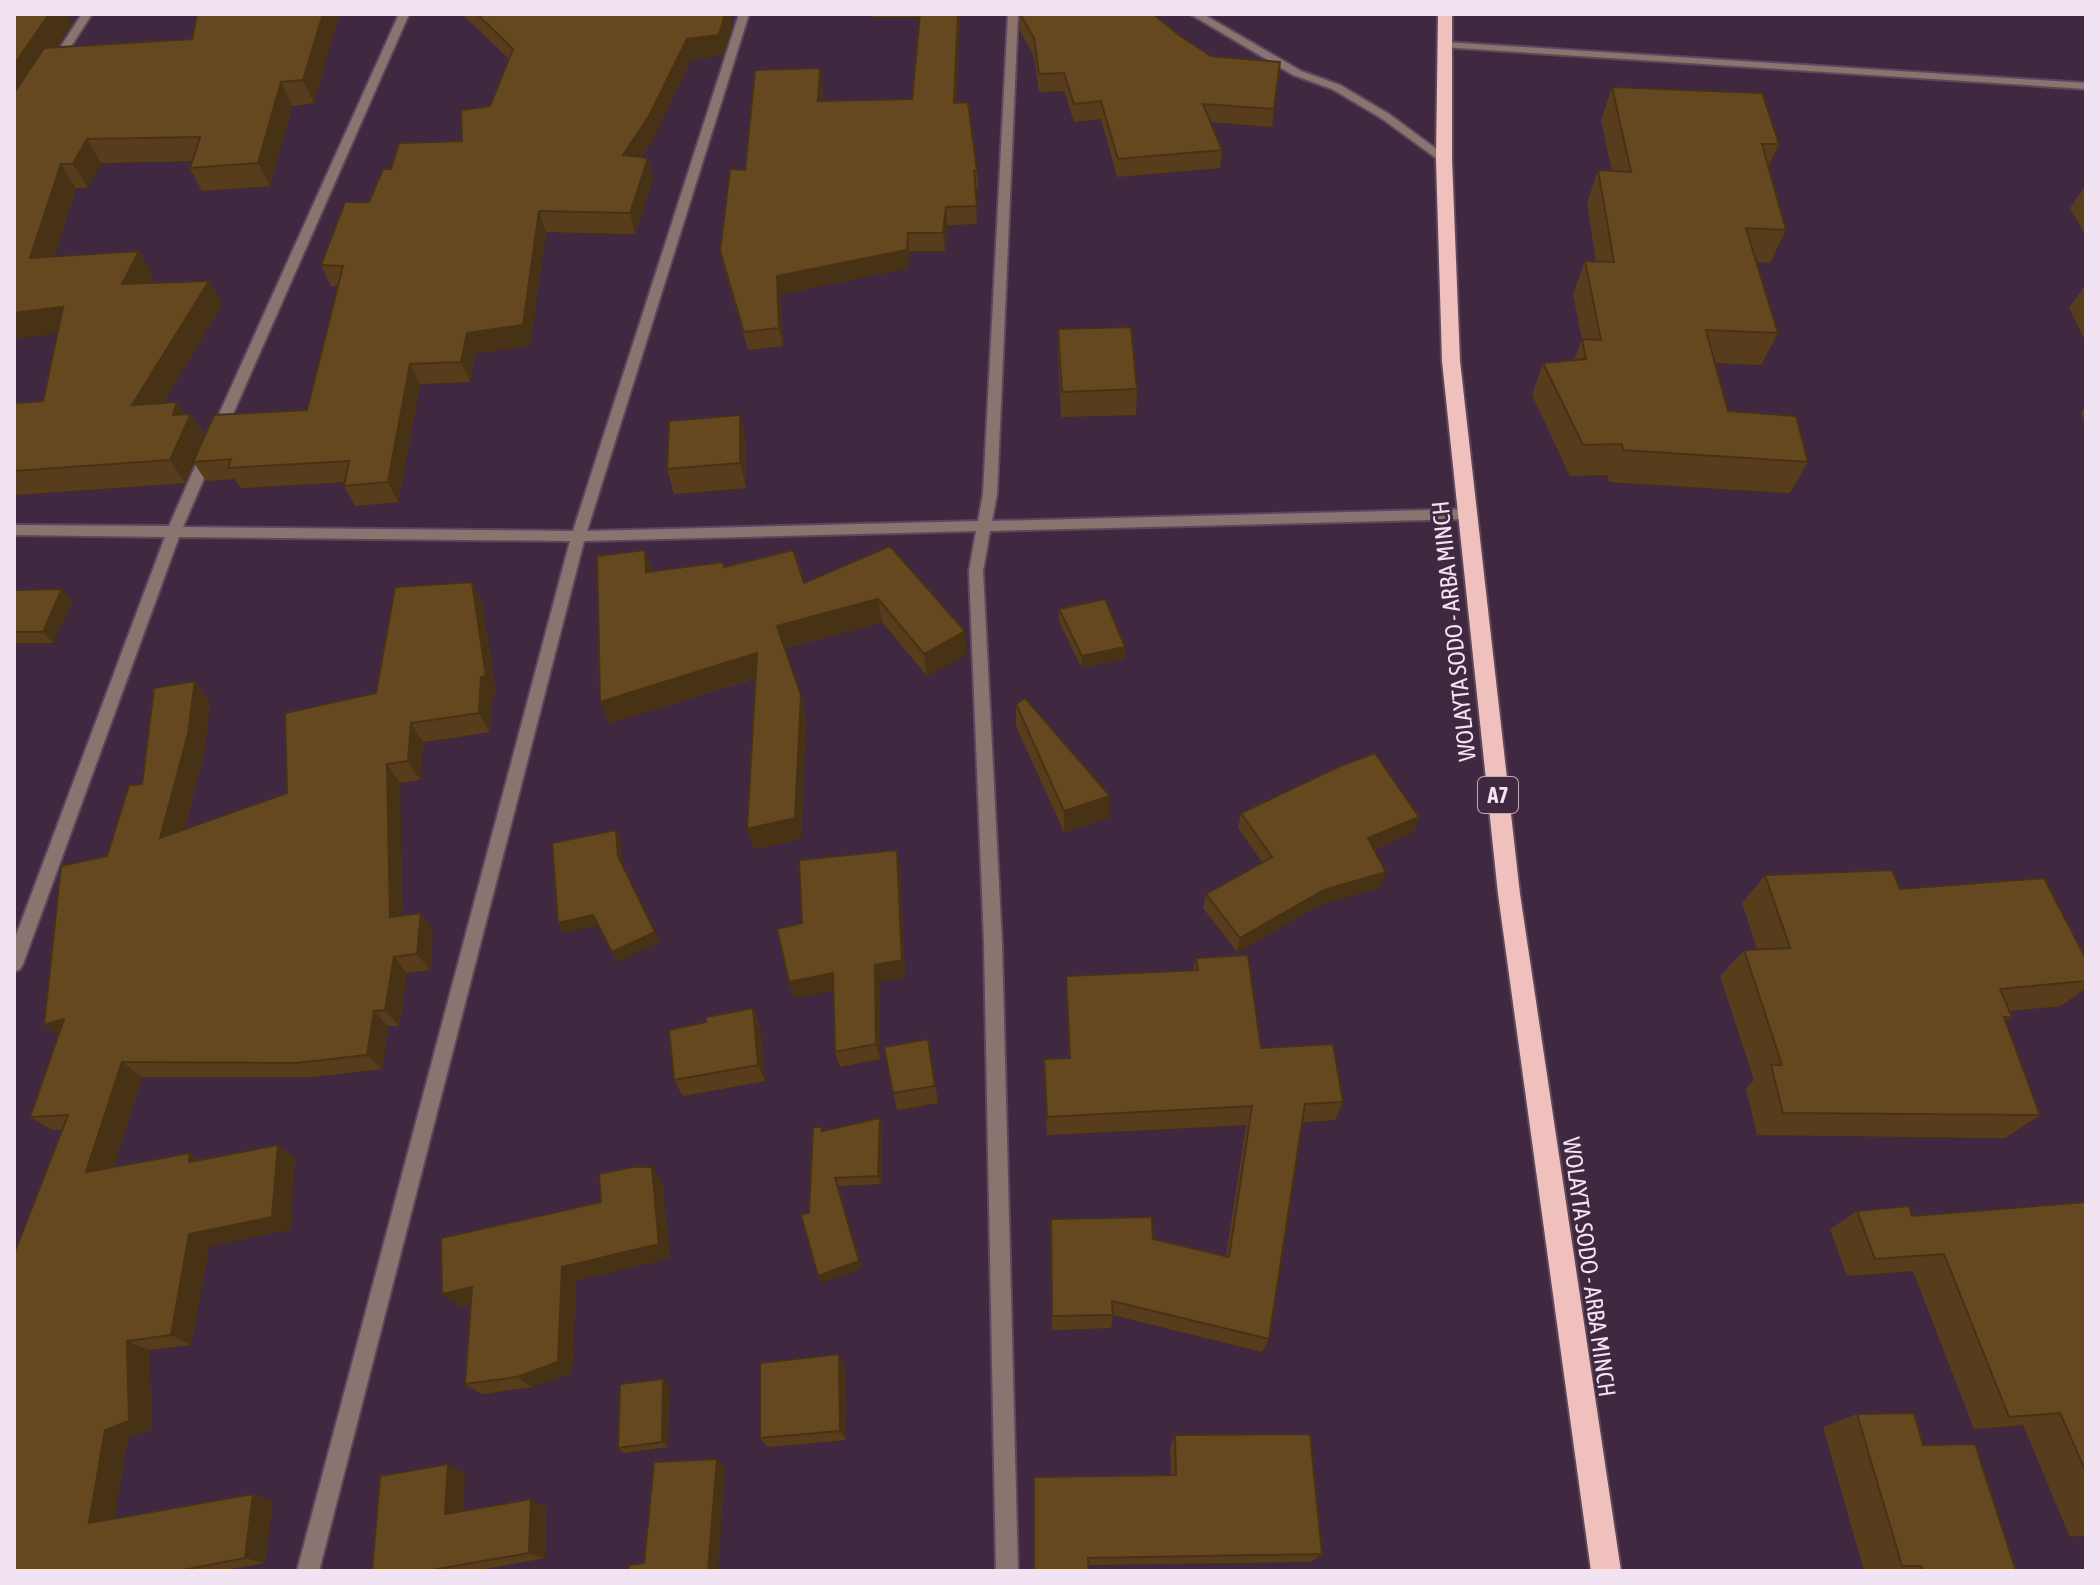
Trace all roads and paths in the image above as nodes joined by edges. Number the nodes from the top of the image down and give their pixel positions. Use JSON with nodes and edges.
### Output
{"nodes":[{"id":1,"x":87,"y":14,"type":"edge"},
{"id":2,"x":404,"y":14,"type":"edge"},
{"id":3,"x":744,"y":14,"type":"edge"},
{"id":4,"x":1013,"y":14,"type":"edge"},
{"id":5,"x":1195,"y":14,"type":"edge"},
{"id":6,"x":1445,"y":14,"type":"edge"},
{"id":7,"x":1445,"y":45,"type":"junction"},
{"id":8,"x":46,"y":76,"type":"edge"},
{"id":9,"x":2086,"y":86,"type":"edge"},
{"id":10,"x":1444,"y":159,"type":"junction"},
{"id":11,"x":1468,"y":514,"type":"junction"},
{"id":12,"x":983,"y":527,"type":"junction"},
{"id":13,"x":14,"y":530,"type":"edge"},
{"id":14,"x":174,"y":531,"type":"junction"},
{"id":15,"x":578,"y":536,"type":"junction"},
{"id":16,"x":14,"y":964,"type":"edge"},
{"id":17,"x":308,"y":1571,"type":"edge"},
{"id":18,"x":1007,"y":1571,"type":"edge"},
{"id":19,"x":1606,"y":1571,"type":"edge"}],
"edges":[{"from":1,"to":8,"type":"street"},
{"from":2,"to":14,"type":"street"},
{"from":3,"to":15,"type":"street"},
{"from":4,"to":12,"type":"street"},
{"from":5,"to":10,"type":"street"},
{"from":6,"to":7,"type":"highway","name":"WOLAYTA SODO - ARBA MINCH","number":"A7"},
{"from":7,"to":9,"type":"street"},
{"from":7,"to":10,"type":"highway","name":"WOLAYTA SODO - ARBA MINCH","number":"A7"},
{"from":10,"to":11,"type":"highway","name":"WOLAYTA SODO - ARBA MINCH","number":"A7"},
{"from":11,"to":12,"type":"street"},
{"from":11,"to":19,"type":"highway","name":"WOLAYTA SODO - ARBA MINCH","number":"A7"},
{"from":12,"to":15,"type":"street"},
{"from":12,"to":18,"type":"street"},
{"from":13,"to":14,"type":"street"},
{"from":14,"to":15,"type":"street"},
{"from":14,"to":16,"type":"street"},
{"from":15,"to":17,"type":"street"}]}
